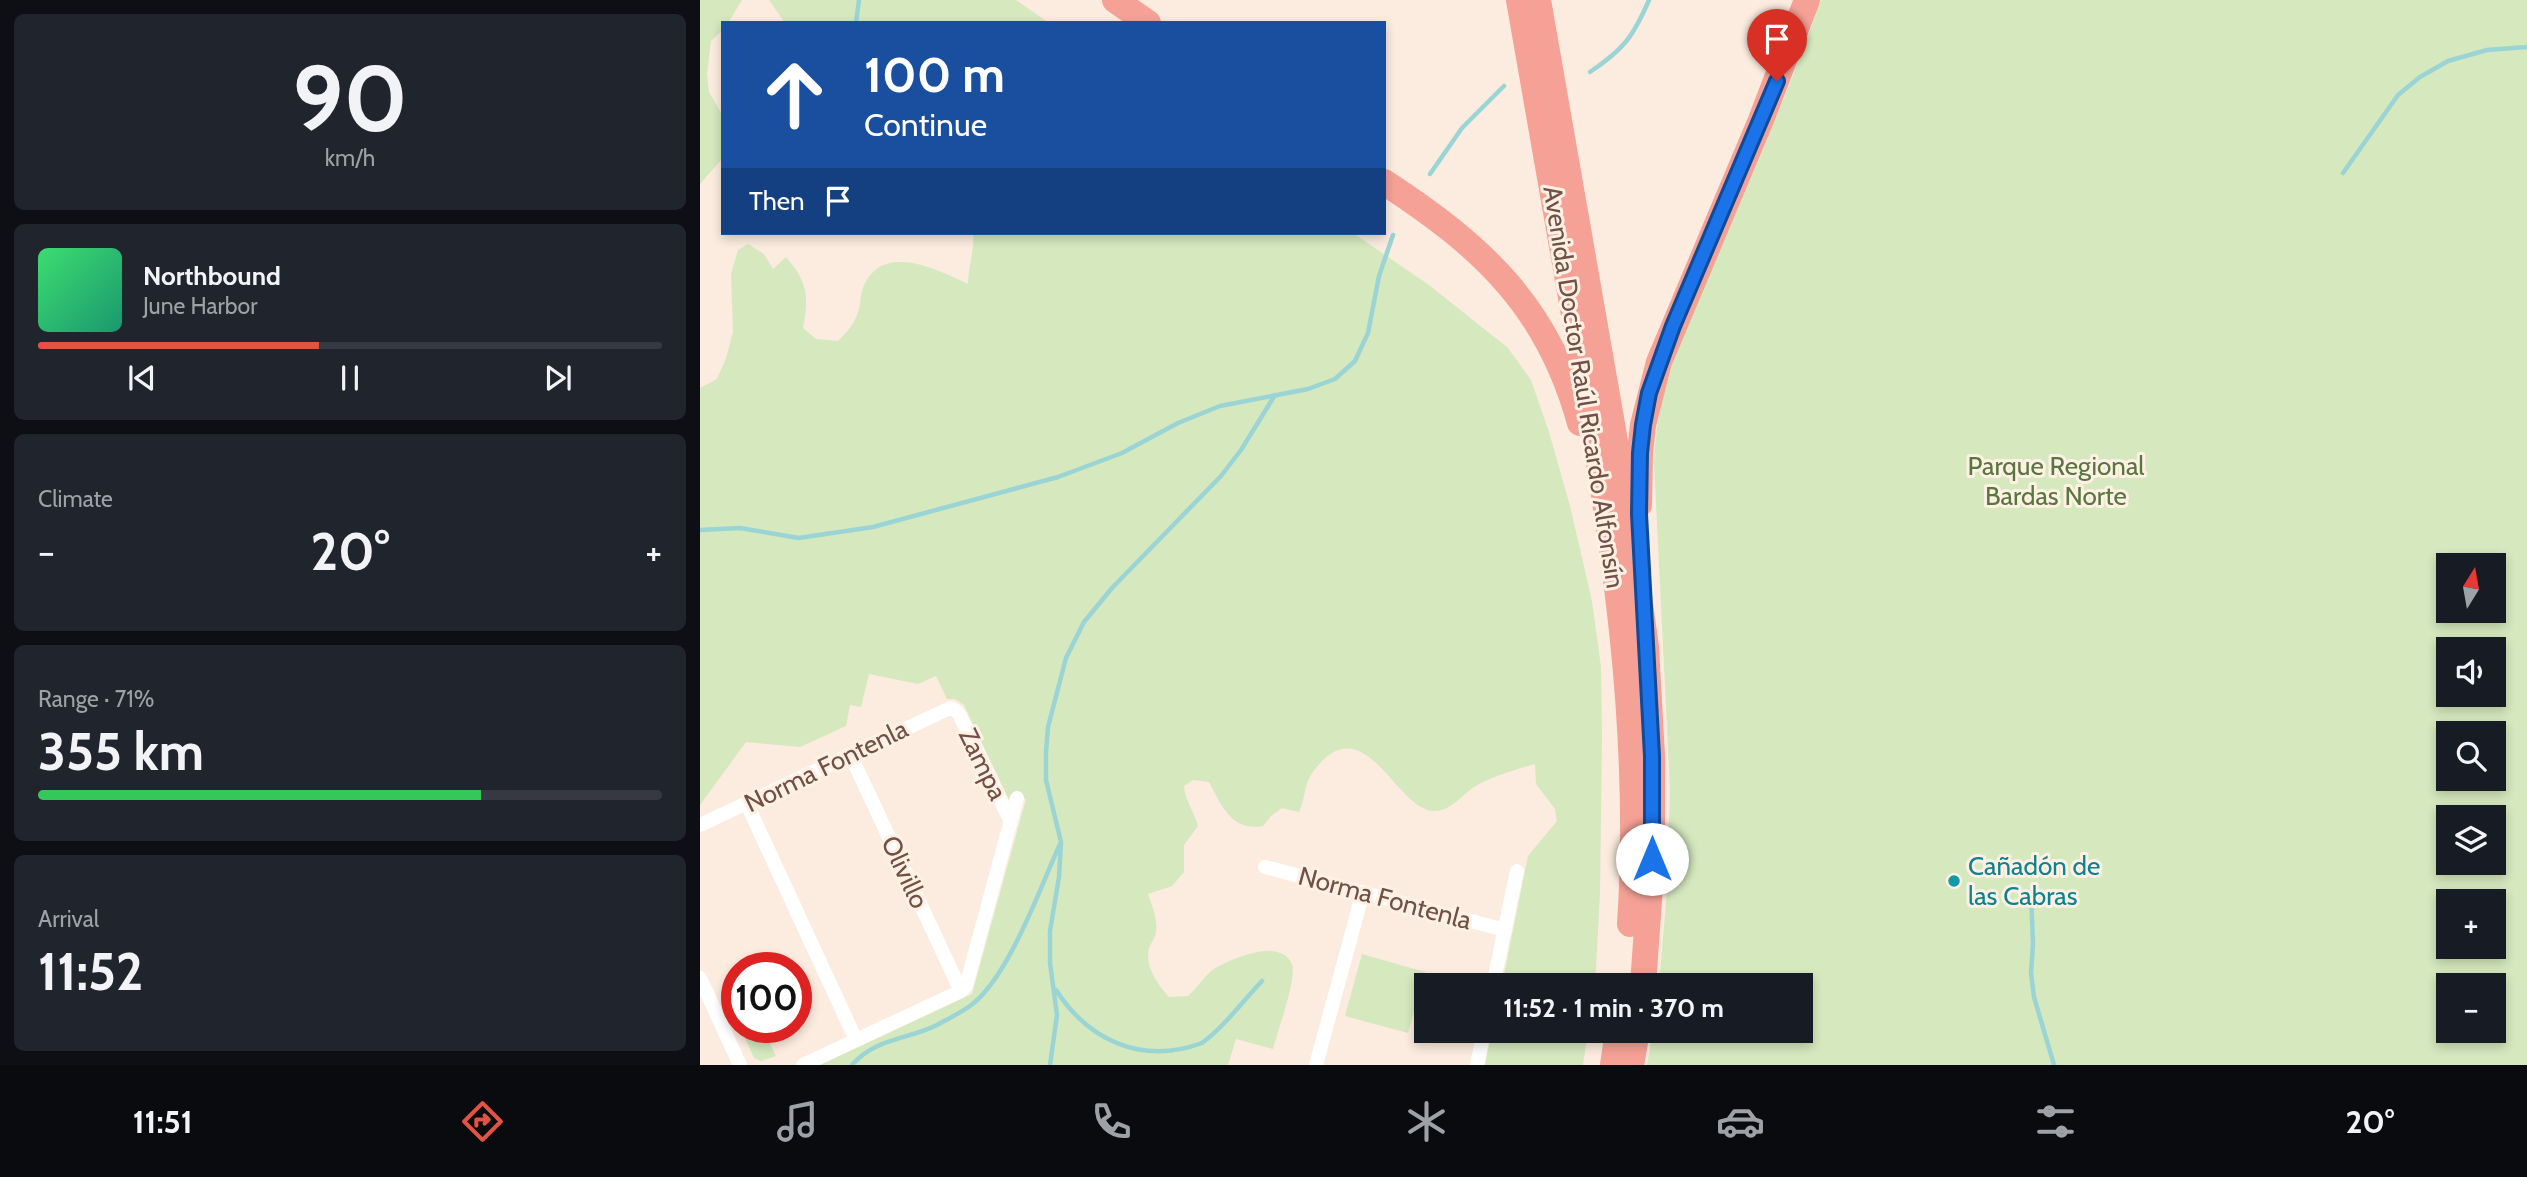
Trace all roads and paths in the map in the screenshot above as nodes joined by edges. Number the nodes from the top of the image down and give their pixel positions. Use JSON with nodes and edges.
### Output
{"nodes":[{"id":1,"x":1115,"y":0,"type":"edge"},
{"id":2,"x":1519,"y":0,"type":"edge"},
{"id":3,"x":1538,"y":0,"type":"edge"},
{"id":4,"x":1807,"y":0,"type":"edge"},
{"id":5,"x":1145,"y":21,"type":"edge"},
{"id":6,"x":1386,"y":183,"type":"edge"},
{"id":7,"x":1612,"y":550,"type":"junction"},
{"id":8,"x":1646,"y":647,"type":"junction"},
{"id":9,"x":953,"y":708,"type":"joint"},
{"id":10,"x":850,"y":754,"type":"junction"},
{"id":11,"x":1017,"y":798,"type":"dead end"},
{"id":12,"x":747,"y":804,"type":"junction"},
{"id":13,"x":1011,"y":822,"type":"junction"},
{"id":14,"x":700,"y":825,"type":"edge"},
{"id":15,"x":1265,"y":867,"type":"dead end"},
{"id":16,"x":1517,"y":871,"type":"dead end"},
{"id":17,"x":1363,"y":892,"type":"junction"},
{"id":18,"x":1505,"y":930,"type":"junction"},
{"id":19,"x":1496,"y":973,"type":"edge"},
{"id":20,"x":1626,"y":973,"type":"edge"},
{"id":21,"x":1644,"y":973,"type":"edge"},
{"id":22,"x":700,"y":978,"type":"edge"},
{"id":23,"x":961,"y":990,"type":"junction"},
{"id":24,"x":856,"y":1040,"type":"junction"},
{"id":25,"x":1482,"y":1043,"type":"edge"},
{"id":26,"x":1616,"y":1043,"type":"edge"},
{"id":27,"x":1635,"y":1043,"type":"edge"},
{"id":28,"x":740,"y":1065,"type":"edge"},
{"id":29,"x":803,"y":1065,"type":"edge"},
{"id":30,"x":1316,"y":1065,"type":"edge"},
{"id":31,"x":1477,"y":1065,"type":"edge"},
{"id":32,"x":1613,"y":1065,"type":"edge"},
{"id":33,"x":1631,"y":1065,"type":"edge"}],
"edges":[{"from":1,"to":5,"type":"highway"},
{"from":2,"to":7,"type":"highway","name":"Avenida Doctor Raúl Ricardo Alfonsín"},
{"from":3,"to":8,"type":"highway","name":"Avenida Doctor Raúl Ricardo Alfonsín"},
{"from":4,"to":8,"type":"highway"},
{"from":6,"to":7,"type":"highway"},
{"from":7,"to":20,"type":"highway","name":"Avenida Doctor Raúl Ricardo Alfonsín"},
{"from":8,"to":21,"type":"highway","name":"Avenida Doctor Raúl Ricardo Alfonsín"},
{"from":9,"to":10,"type":"street","name":"Norma Fontenla"},
{"from":9,"to":13,"type":"street","name":"Zampa"},
{"from":10,"to":12,"type":"street","name":"Norma Fontenla"},
{"from":10,"to":23,"type":"street","name":"Olivillo"},
{"from":11,"to":13,"type":"street"},
{"from":12,"to":14,"type":"street","name":"Norma Fontenla"},
{"from":12,"to":24,"type":"street"},
{"from":13,"to":23,"type":"street"},
{"from":15,"to":17,"type":"street","name":"Norma Fontenla"},
{"from":16,"to":18,"type":"street"},
{"from":17,"to":18,"type":"street","name":"Norma Fontenla"},
{"from":17,"to":30,"type":"street"},
{"from":18,"to":19,"type":"street"},
{"from":22,"to":28,"type":"street"},
{"from":23,"to":24,"type":"street"},
{"from":24,"to":29,"type":"street"},
{"from":25,"to":31,"type":"street"},
{"from":26,"to":32,"type":"highway"},
{"from":27,"to":33,"type":"highway"}]}
